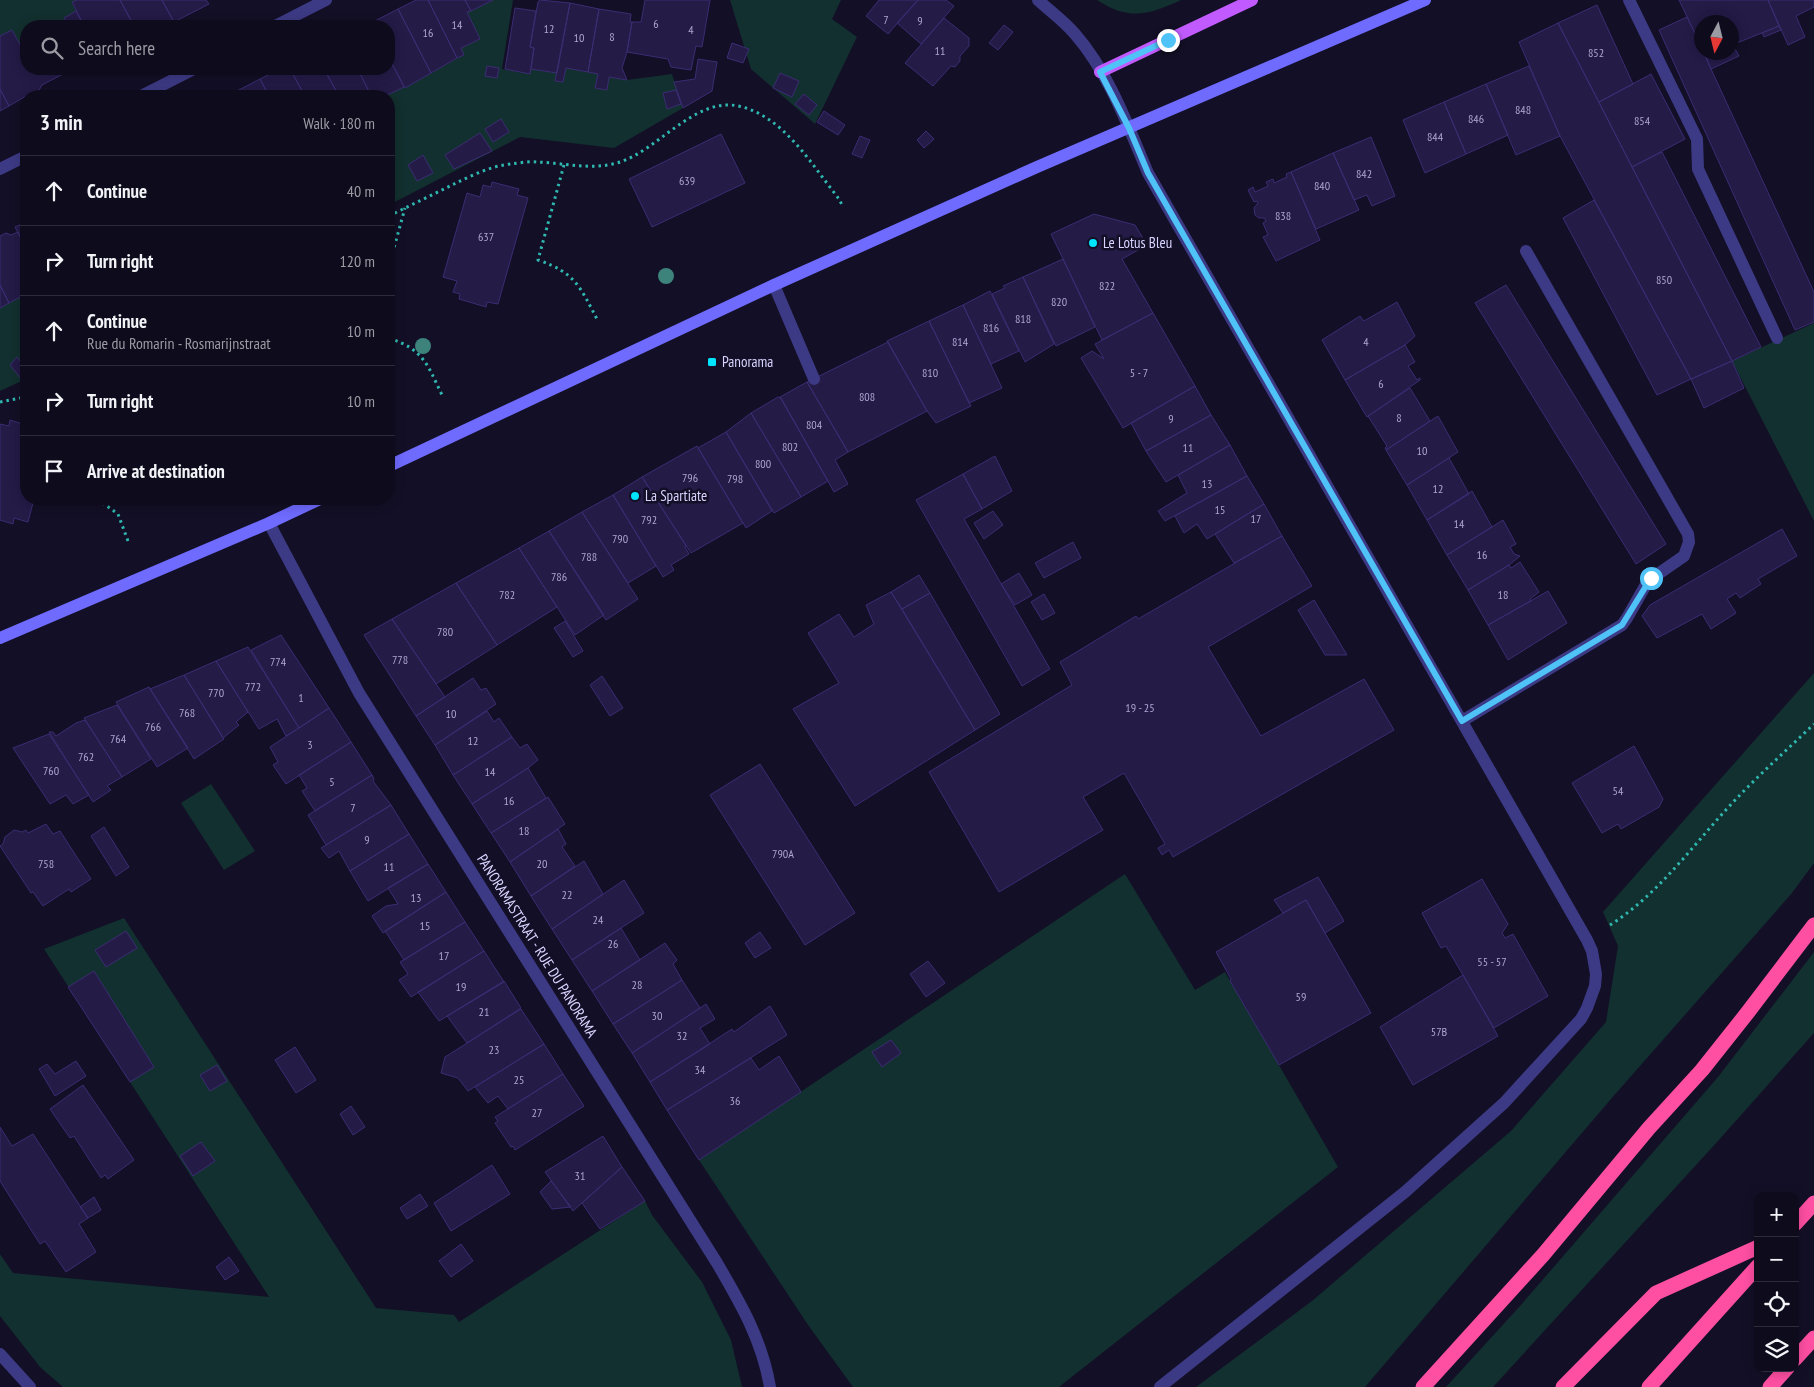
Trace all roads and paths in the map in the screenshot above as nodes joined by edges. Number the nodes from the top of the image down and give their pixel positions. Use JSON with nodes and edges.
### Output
{"nodes":[{"id":1,"x":326,"y":0,"type":"edge"},
{"id":2,"x":1038,"y":0,"type":"edge"},
{"id":3,"x":1252,"y":0,"type":"edge"},
{"id":4,"x":1425,"y":0,"type":"edge"},
{"id":5,"x":1628,"y":0,"type":"edge"},
{"id":6,"x":288,"y":20,"type":"edge"},
{"id":7,"x":1100,"y":72,"type":"junction"},
{"id":8,"x":182,"y":75,"type":"edge"},
{"id":9,"x":153,"y":90,"type":"edge"},
{"id":10,"x":1129,"y":128,"type":"junction"},
{"id":11,"x":20,"y":159,"type":"edge"},
{"id":12,"x":564,"y":165,"type":"junction"},
{"id":13,"x":0,"y":170,"type":"edge"},
{"id":14,"x":842,"y":206,"type":"dead end"},
{"id":15,"x":405,"y":208,"type":"junction"},
{"id":16,"x":395,"y":213,"type":"edge"},
{"id":17,"x":395,"y":244,"type":"edge"},
{"id":18,"x":1526,"y":251,"type":"dead end"},
{"id":19,"x":774,"y":285,"type":"junction"},
{"id":20,"x":598,"y":321,"type":"dead end"},
{"id":21,"x":1777,"y":338,"type":"dead end"},
{"id":22,"x":395,"y":340,"type":"edge"},
{"id":23,"x":814,"y":379,"type":"dead end"},
{"id":24,"x":442,"y":396,"type":"dead end"},
{"id":25,"x":20,"y":398,"type":"edge"},
{"id":26,"x":0,"y":402,"type":"edge"},
{"id":27,"x":395,"y":463,"type":"edge"},
{"id":28,"x":105,"y":505,"type":"edge"},
{"id":29,"x":308,"y":505,"type":"edge"},
{"id":30,"x":270,"y":523,"type":"junction"},
{"id":31,"x":128,"y":541,"type":"dead end"},
{"id":32,"x":0,"y":638,"type":"edge"},
{"id":33,"x":1462,"y":721,"type":"junction"},
{"id":34,"x":1814,"y":724,"type":"edge"},
{"id":35,"x":1814,"y":925,"type":"edge"},
{"id":36,"x":1587,"y":940,"type":"junction"},
{"id":37,"x":1814,"y":1203,"type":"edge"},
{"id":38,"x":1799,"y":1220,"type":"edge"},
{"id":39,"x":1754,"y":1249,"type":"edge"},
{"id":40,"x":1754,"y":1270,"type":"edge"},
{"id":41,"x":1814,"y":1338,"type":"edge"},
{"id":42,"x":0,"y":1354,"type":"edge"},
{"id":43,"x":1799,"y":1355,"type":"edge"},
{"id":44,"x":1783,"y":1372,"type":"edge"},
{"id":45,"x":30,"y":1387,"type":"edge"},
{"id":46,"x":770,"y":1387,"type":"edge"},
{"id":47,"x":1160,"y":1387,"type":"edge"},
{"id":48,"x":1423,"y":1387,"type":"edge"},
{"id":49,"x":1563,"y":1387,"type":"edge"},
{"id":50,"x":1648,"y":1387,"type":"edge"},
{"id":51,"x":1770,"y":1387,"type":"edge"}],
"edges":[{"from":1,"to":6,"type":"street"},
{"from":2,"to":7,"type":"street"},
{"from":3,"to":7,"type":"main road"},
{"from":4,"to":10,"type":"main road"},
{"from":5,"to":21,"type":"street"},
{"from":7,"to":10,"type":"street"},
{"from":8,"to":9,"type":"street"},
{"from":10,"to":19,"type":"main road"},
{"from":10,"to":33,"type":"street"},
{"from":11,"to":13,"type":"street"},
{"from":12,"to":14,"type":"path"},
{"from":12,"to":15,"type":"path"},
{"from":12,"to":20,"type":"path"},
{"from":15,"to":16,"type":"path"},
{"from":15,"to":17,"type":"path"},
{"from":18,"to":33,"type":"street"},
{"from":19,"to":23,"type":"street"},
{"from":19,"to":27,"type":"main road"},
{"from":22,"to":24,"type":"path"},
{"from":25,"to":26,"type":"path"},
{"from":28,"to":31,"type":"path"},
{"from":29,"to":30,"type":"main road"},
{"from":30,"to":32,"type":"main road"},
{"from":30,"to":46,"type":"street","name":"PANORAMASTRAAT - RUE DU PANORAMA"},
{"from":33,"to":36,"type":"street"},
{"from":34,"to":36,"type":"path"},
{"from":35,"to":48,"type":"highway"},
{"from":36,"to":47,"type":"street"},
{"from":37,"to":38,"type":"highway"},
{"from":39,"to":49,"type":"highway"},
{"from":40,"to":50,"type":"highway"},
{"from":41,"to":43,"type":"highway"},
{"from":42,"to":45,"type":"street"},
{"from":44,"to":51,"type":"highway"}]}
